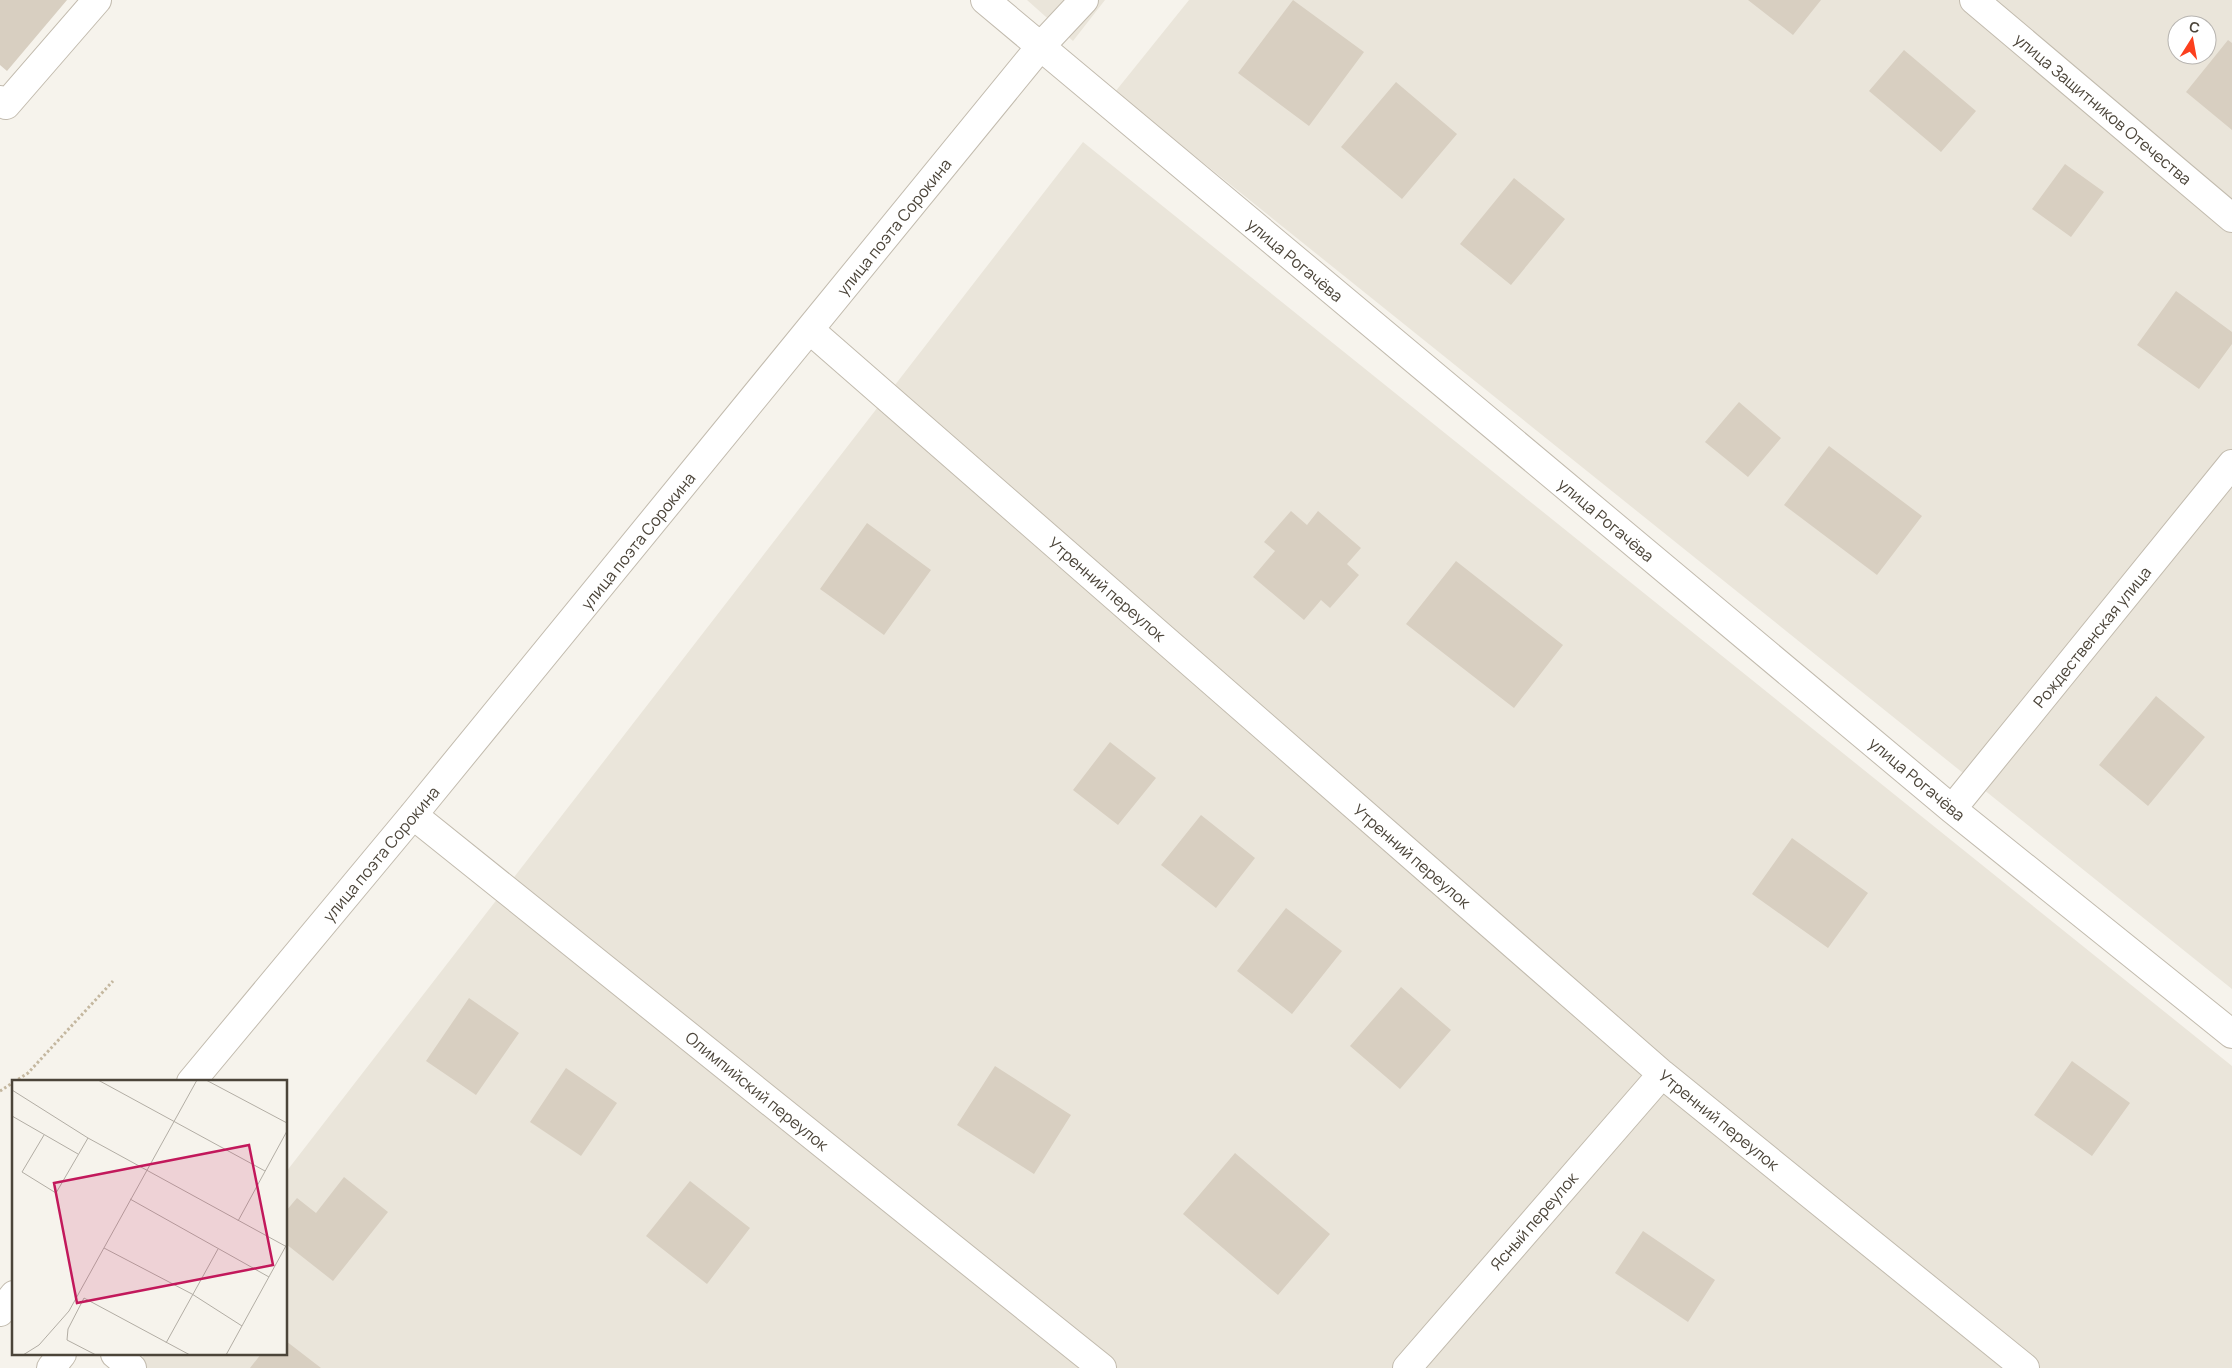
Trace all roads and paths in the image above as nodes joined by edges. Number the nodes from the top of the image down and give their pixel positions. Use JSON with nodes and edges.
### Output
{"nodes":[{"id":1,"x":98,"y":0,"type":"edge"},
{"id":2,"x":985,"y":0,"type":"edge"},
{"id":3,"x":1084,"y":0,"type":"edge"},
{"id":4,"x":1974,"y":0,"type":"edge"},
{"id":5,"x":1040,"y":47,"type":"junction"},
{"id":6,"x":0,"y":100,"type":"edge"},
{"id":7,"x":2232,"y":218,"type":"edge"},
{"id":8,"x":810,"y":330,"type":"junction"},
{"id":9,"x":2232,"y":464,"type":"edge"},
{"id":10,"x":1952,"y":809,"type":"junction"},
{"id":11,"x":413,"y":815,"type":"junction"},
{"id":12,"x":113,"y":981,"type":"dead end"},
{"id":13,"x":2232,"y":1034,"type":"edge"},
{"id":14,"x":1662,"y":1074,"type":"junction"},
{"id":15,"x":17,"y":1080,"type":"edge"},
{"id":16,"x":193,"y":1080,"type":"edge"},
{"id":17,"x":12,"y":1083,"type":"edge"},
{"id":18,"x":0,"y":1091,"type":"edge"},
{"id":19,"x":12,"y":1297,"type":"edge"},
{"id":20,"x":0,"y":1312,"type":"edge"},
{"id":21,"x":60,"y":1356,"type":"edge"},
{"id":22,"x":117,"y":1356,"type":"edge"},
{"id":23,"x":51,"y":1368,"type":"edge"},
{"id":24,"x":132,"y":1368,"type":"edge"},
{"id":25,"x":1102,"y":1368,"type":"edge"},
{"id":26,"x":1407,"y":1368,"type":"edge"},
{"id":27,"x":2025,"y":1368,"type":"edge"}],
"edges":[{"from":1,"to":6,"type":"street"},
{"from":2,"to":5,"type":"street","name":"улица Рогачёва"},
{"from":3,"to":5,"type":"street","name":"улица поэта Сорокина"},
{"from":4,"to":7,"type":"street","name":"улица Защитников Отечества"},
{"from":5,"to":8,"type":"street","name":"улица поэта Сорокина"},
{"from":5,"to":10,"type":"street","name":"улица Рогачёва"},
{"from":8,"to":11,"type":"street","name":"улица поэта Сорокина"},
{"from":8,"to":14,"type":"street","name":"Утренний переулок"},
{"from":9,"to":10,"type":"street","name":"Рождественская улица"},
{"from":10,"to":13,"type":"street","name":"улица Рогачёва"},
{"from":11,"to":16,"type":"street","name":"улица поэта Сорокина"},
{"from":11,"to":25,"type":"street","name":"Олимпийский переулок"},
{"from":12,"to":15,"type":"path"},
{"from":14,"to":26,"type":"street","name":"Ясный переулок"},
{"from":14,"to":27,"type":"street","name":"Утренний переулок"},
{"from":17,"to":18,"type":"path"},
{"from":19,"to":20,"type":"street"},
{"from":21,"to":23,"type":"street"},
{"from":22,"to":24,"type":"street"}]}
